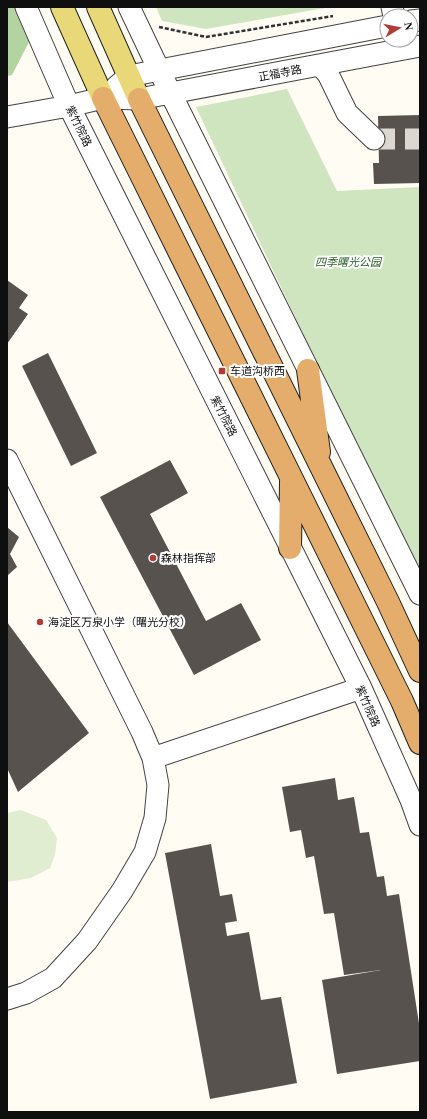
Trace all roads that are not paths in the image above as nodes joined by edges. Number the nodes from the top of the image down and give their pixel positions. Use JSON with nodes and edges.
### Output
{"nodes":[{"id":1,"x":26,"y":7,"type":"edge"},
{"id":2,"x":62,"y":7,"type":"edge"},
{"id":3,"x":98,"y":7,"type":"edge"},
{"id":4,"x":129,"y":7,"type":"edge"},
{"id":5,"x":379,"y":28,"type":"edge"},
{"id":6,"x":420,"y":46,"type":"edge"},
{"id":7,"x":320,"y":65,"type":"junction"},
{"id":8,"x":159,"y":70,"type":"junction"},
{"id":9,"x":129,"y":76,"type":"junction"},
{"id":10,"x":170,"y":93,"type":"junction"},
{"id":11,"x":103,"y":98,"type":"junction"},
{"id":12,"x":139,"y":99,"type":"junction"},
{"id":13,"x":69,"y":106,"type":"junction"},
{"id":14,"x":7,"y":116,"type":"edge"},
{"id":15,"x":374,"y":139,"type":"dead end"},
{"id":16,"x":308,"y":370,"type":"junction"},
{"id":17,"x":7,"y":460,"type":"edge"},
{"id":18,"x":322,"y":471,"type":"junction"},
{"id":19,"x":291,"y":477,"type":"junction"},
{"id":20,"x":290,"y":548,"type":"junction"},
{"id":21,"x":420,"y":594,"type":"edge"},
{"id":22,"x":388,"y":602,"type":"junction"},
{"id":23,"x":420,"y":637,"type":"edge"},
{"id":24,"x":420,"y":671,"type":"edge"},
{"id":25,"x":361,"y":688,"type":"junction"},
{"id":26,"x":420,"y":743,"type":"edge"},
{"id":27,"x":153,"y":758,"type":"junction"},
{"id":28,"x":420,"y":825,"type":"edge"},
{"id":29,"x":7,"y":998,"type":"edge"}],
"edges":[{"from":1,"to":13,"type":"street","name":"紫竹院路"},
{"from":2,"to":11,"type":"main road"},
{"from":3,"to":9,"type":"main road"},
{"from":4,"to":8,"type":"street"},
{"from":5,"to":8,"type":"street"},
{"from":6,"to":7,"type":"street","name":"正福寺路"},
{"from":7,"to":10,"type":"street","name":"正福寺路"},
{"from":7,"to":15,"type":"street"},
{"from":8,"to":9,"type":"street"},
{"from":8,"to":10,"type":"street"},
{"from":9,"to":11,"type":"street"},
{"from":9,"to":12,"type":"main road"},
{"from":10,"to":12,"type":"street","name":"正福寺路"},
{"from":10,"to":16,"type":"street"},
{"from":11,"to":12,"type":"street","name":"正福寺路"},
{"from":11,"to":13,"type":"street"},
{"from":11,"to":19,"type":"highway"},
{"from":12,"to":18,"type":"highway"},
{"from":13,"to":14,"type":"street"},
{"from":13,"to":20,"type":"street","name":"紫竹院路"},
{"from":16,"to":18,"type":"highway"},
{"from":16,"to":21,"type":"street"},
{"from":17,"to":27,"type":"street"},
{"from":18,"to":22,"type":"highway"},
{"from":19,"to":20,"type":"highway"},
{"from":19,"to":26,"type":"highway"},
{"from":20,"to":25,"type":"street","name":"紫竹院路"},
{"from":22,"to":23,"type":"highway"},
{"from":22,"to":24,"type":"highway"},
{"from":25,"to":27,"type":"street"},
{"from":25,"to":28,"type":"street","name":"紫竹院路"},
{"from":27,"to":29,"type":"street"}]}
